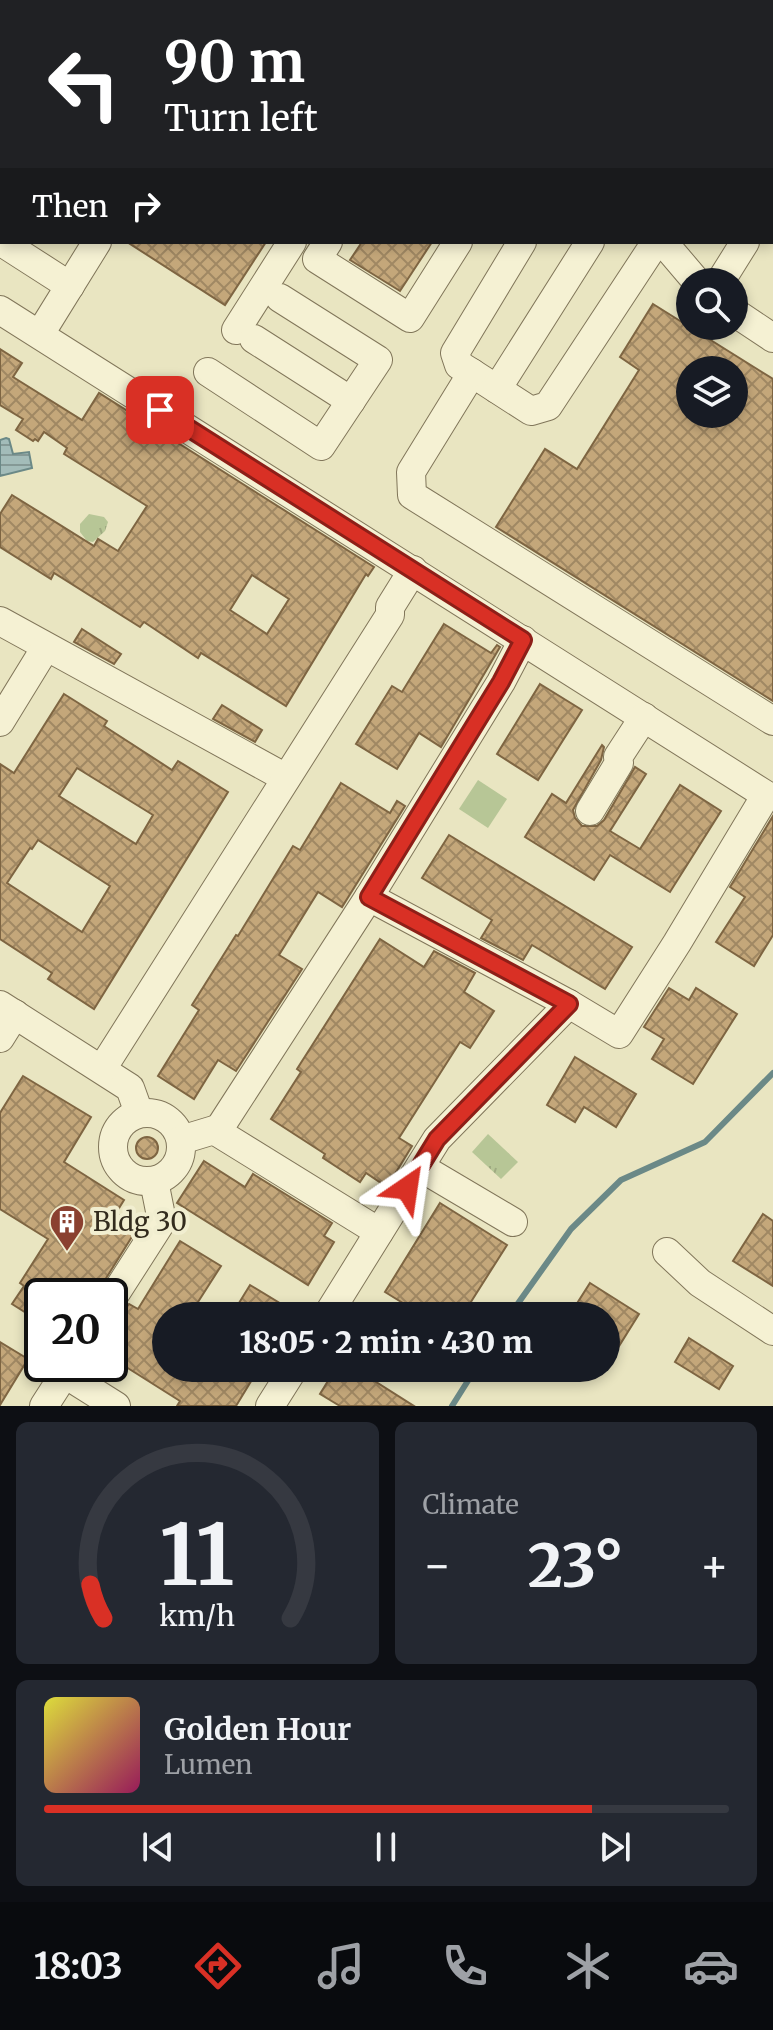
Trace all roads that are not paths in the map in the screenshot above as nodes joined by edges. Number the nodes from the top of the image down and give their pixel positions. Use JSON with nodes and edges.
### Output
{"nodes":[{"id":1,"x":5,"y":244,"type":"edge"},
{"id":2,"x":96,"y":244,"type":"edge"},
{"id":3,"x":291,"y":244,"type":"edge"},
{"id":4,"x":327,"y":244,"type":"edge"},
{"id":5,"x":457,"y":244,"type":"edge"},
{"id":6,"x":521,"y":244,"type":"edge"},
{"id":7,"x":589,"y":244,"type":"edge"},
{"id":8,"x":744,"y":244,"type":"edge"},
{"id":9,"x":666,"y":245,"type":"edge"},
{"id":10,"x":685,"y":268,"type":"edge"},
{"id":11,"x":729,"y":268,"type":"edge"},
{"id":12,"x":70,"y":286,"type":"junction"},
{"id":13,"x":280,"y":298,"type":"dead end"},
{"id":14,"x":0,"y":310,"type":"edge"},
{"id":15,"x":748,"y":318,"type":"edge"},
{"id":16,"x":769,"y":326,"type":"edge"},
{"id":17,"x":40,"y":334,"type":"junction"},
{"id":18,"x":208,"y":372,"type":"dead end"},
{"id":19,"x":472,"y":373,"type":"junction"},
{"id":20,"x":497,"y":389,"type":"junction"},
{"id":21,"x":351,"y":401,"type":"junction"},
{"id":22,"x":413,"y":570,"type":"junction"},
{"id":23,"x":0,"y":621,"type":"edge"},
{"id":24,"x":523,"y":640,"type":"junction"},
{"id":25,"x":46,"y":647,"type":"junction"},
{"id":26,"x":644,"y":717,"type":"junction"},
{"id":27,"x":773,"y":721,"type":"edge"},
{"id":28,"x":0,"y":722,"type":"edge"},
{"id":29,"x":286,"y":778,"type":"junction"},
{"id":30,"x":590,"y":811,"type":"dead end"},
{"id":31,"x":369,"y":897,"type":"junction"},
{"id":32,"x":569,"y":1004,"type":"junction"},
{"id":33,"x":8,"y":1010,"type":"edge"},
{"id":34,"x":0,"y":1038,"type":"edge"},
{"id":35,"x":102,"y":1069,"type":"junction"},
{"id":36,"x":139,"y":1113,"type":"junction"},
{"id":37,"x":217,"y":1132,"type":"junction"},
{"id":38,"x":181,"y":1140,"type":"junction"},
{"id":39,"x":420,"y":1167,"type":"junction"},
{"id":40,"x":154,"y":1181,"type":"junction"},
{"id":41,"x":513,"y":1222,"type":"dead end"},
{"id":42,"x":379,"y":1232,"type":"junction"},
{"id":43,"x":667,"y":1252,"type":"dead end"},
{"id":44,"x":125,"y":1278,"type":"edge"},
{"id":45,"x":342,"y":1302,"type":"edge"},
{"id":46,"x":773,"y":1331,"type":"edge"},
{"id":47,"x":60,"y":1382,"type":"edge"},
{"id":48,"x":85,"y":1382,"type":"edge"},
{"id":49,"x":285,"y":1382,"type":"edge"},
{"id":50,"x":44,"y":1406,"type":"edge"},
{"id":51,"x":116,"y":1406,"type":"edge"},
{"id":52,"x":270,"y":1406,"type":"edge"}],
"edges":[{"from":1,"to":12,"type":"street"},
{"from":2,"to":12,"type":"street"},
{"from":3,"to":21,"type":"street"},
{"from":4,"to":5,"type":"street"},
{"from":6,"to":19,"type":"street"},
{"from":7,"to":20,"type":"street"},
{"from":8,"to":11,"type":"street"},
{"from":9,"to":10,"type":"street"},
{"from":9,"to":20,"type":"street"},
{"from":12,"to":17,"type":"street"},
{"from":13,"to":21,"type":"street"},
{"from":14,"to":17,"type":"street"},
{"from":15,"to":16,"type":"street"},
{"from":17,"to":22,"type":"street"},
{"from":18,"to":21,"type":"street"},
{"from":19,"to":20,"type":"street"},
{"from":19,"to":27,"type":"street"},
{"from":22,"to":24,"type":"street"},
{"from":22,"to":29,"type":"street"},
{"from":23,"to":25,"type":"street"},
{"from":24,"to":26,"type":"street"},
{"from":24,"to":31,"type":"street"},
{"from":25,"to":28,"type":"street"},
{"from":25,"to":29,"type":"street"},
{"from":26,"to":30,"type":"street"},
{"from":26,"to":32,"type":"street"},
{"from":29,"to":35,"type":"street"},
{"from":31,"to":32,"type":"street"},
{"from":31,"to":37,"type":"street"},
{"from":32,"to":39,"type":"street"},
{"from":33,"to":34,"type":"street"},
{"from":33,"to":35,"type":"street"},
{"from":35,"to":36,"type":"street"},
{"from":36,"to":38,"type":"street"},
{"from":36,"to":40,"type":"street"},
{"from":37,"to":38,"type":"street"},
{"from":37,"to":42,"type":"street"},
{"from":38,"to":40,"type":"street"},
{"from":39,"to":41,"type":"street"},
{"from":39,"to":42,"type":"street"},
{"from":40,"to":44,"type":"street"},
{"from":42,"to":45,"type":"street"},
{"from":43,"to":46,"type":"street"},
{"from":47,"to":50,"type":"street"},
{"from":48,"to":51,"type":"street"},
{"from":49,"to":52,"type":"street"}]}
